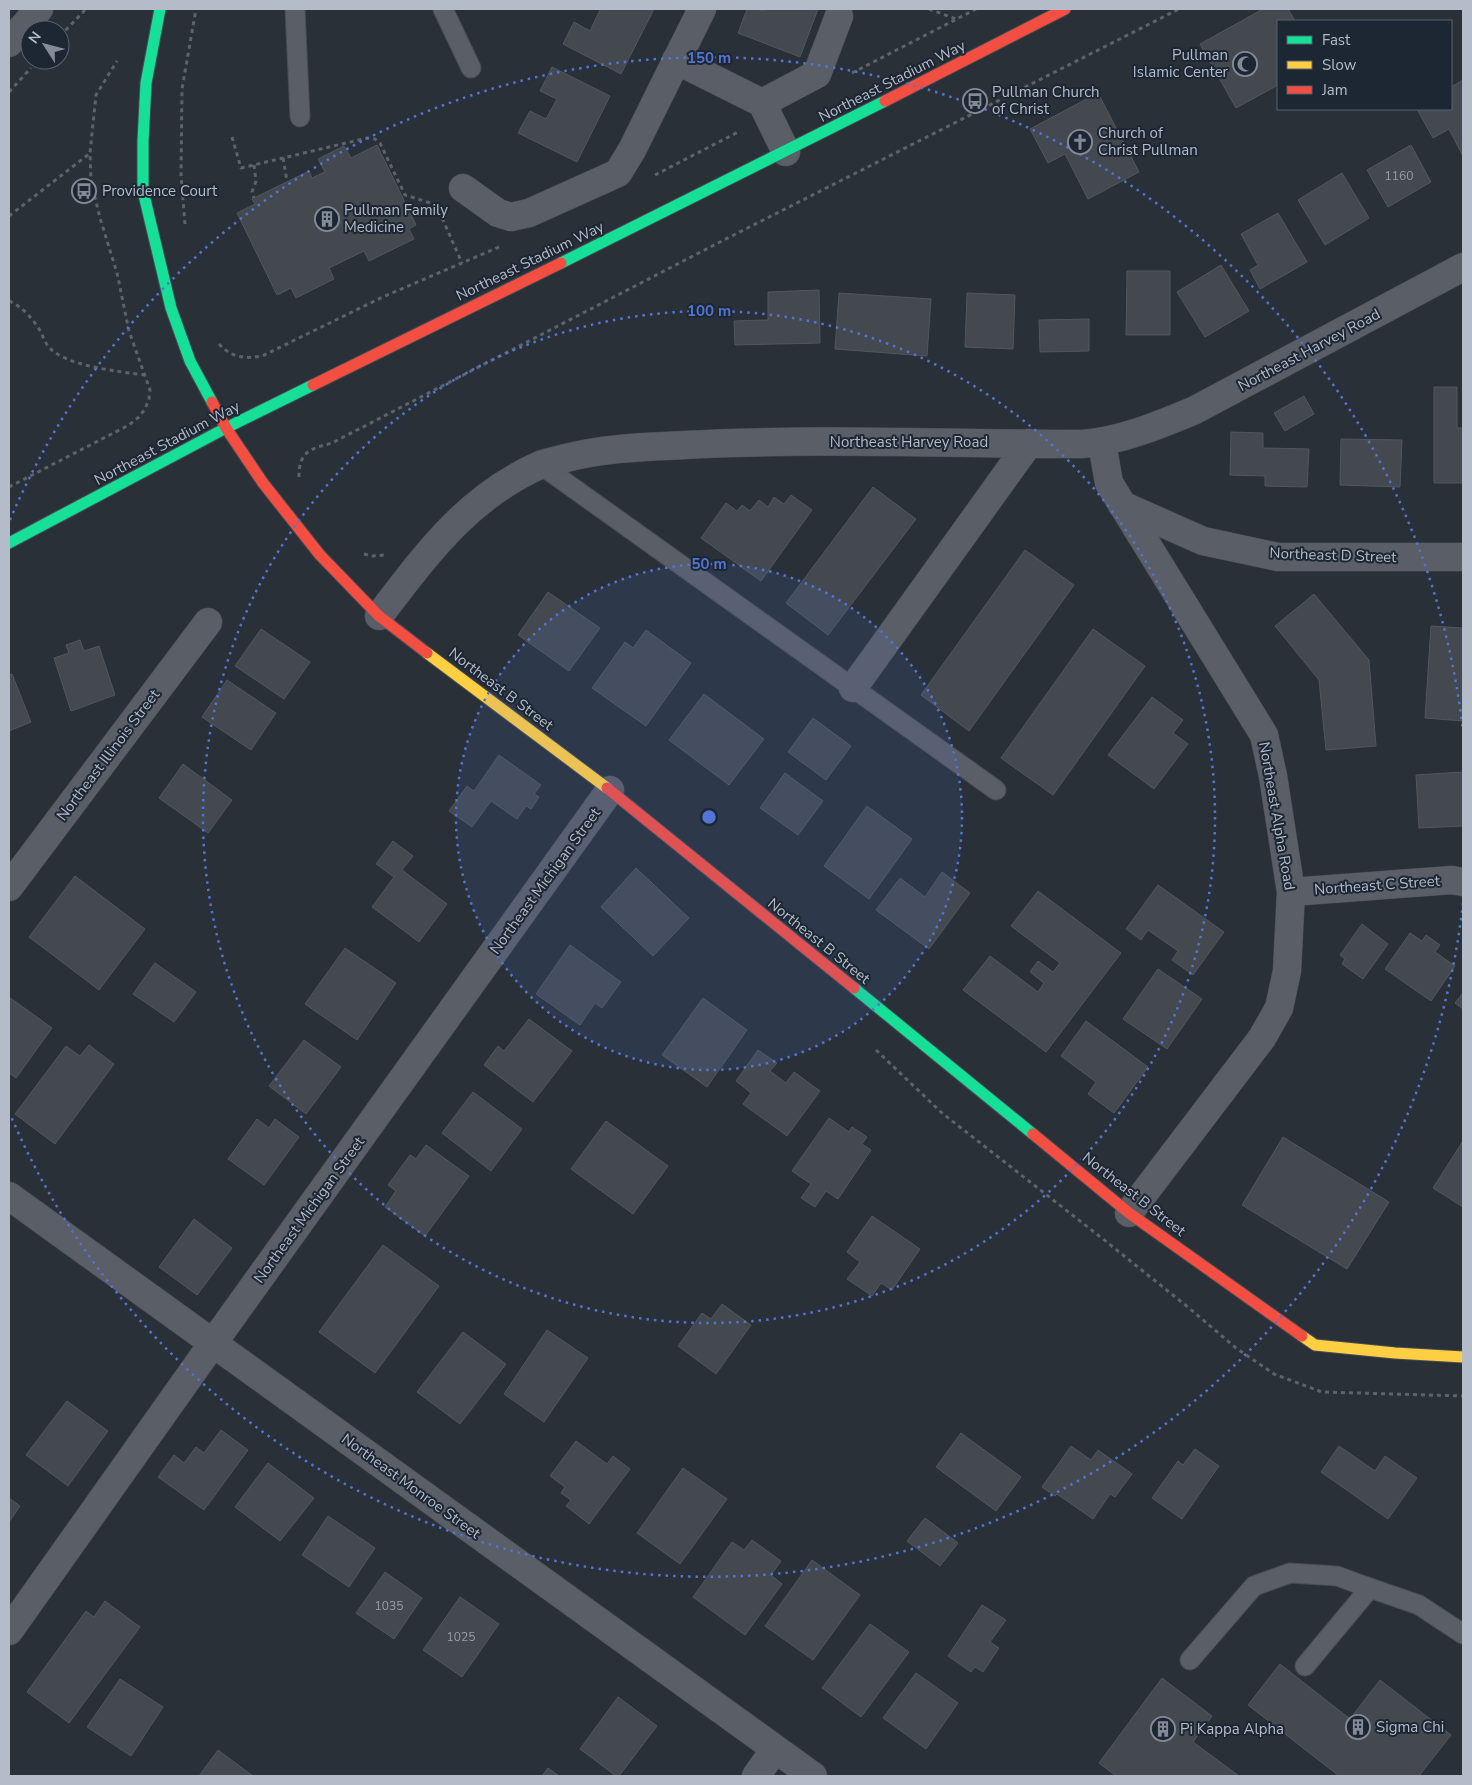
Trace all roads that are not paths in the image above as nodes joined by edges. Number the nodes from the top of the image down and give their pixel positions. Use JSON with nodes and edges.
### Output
{"nodes":[{"id":1,"x":39,"y":9,"type":"edge"},
{"id":2,"x":160,"y":9,"type":"edge"},
{"id":3,"x":295,"y":9,"type":"edge"},
{"id":4,"x":443,"y":9,"type":"edge"},
{"id":5,"x":702,"y":9,"type":"edge"},
{"id":6,"x":1065,"y":9,"type":"edge"},
{"id":7,"x":839,"y":16,"type":"dead end"},
{"id":8,"x":9,"y":43,"type":"edge"},
{"id":9,"x":676,"y":60,"type":"junction"},
{"id":10,"x":471,"y":68,"type":"dead end"},
{"id":11,"x":762,"y":103,"type":"junction"},
{"id":12,"x":300,"y":117,"type":"dead end"},
{"id":13,"x":786,"y":152,"type":"junction"},
{"id":14,"x":463,"y":188,"type":"dead end"},
{"id":15,"x":1463,"y":268,"type":"edge"},
{"id":16,"x":226,"y":428,"type":"junction"},
{"id":17,"x":1102,"y":442,"type":"junction"},
{"id":18,"x":1029,"y":443,"type":"junction"},
{"id":19,"x":541,"y":465,"type":"junction"},
{"id":20,"x":1122,"y":505,"type":"junction"},
{"id":21,"x":9,"y":543,"type":"edge"},
{"id":22,"x":1463,"y":557,"type":"edge"},
{"id":23,"x":379,"y":616,"type":"junction"},
{"id":24,"x":208,"y":622,"type":"dead end"},
{"id":25,"x":853,"y":688,"type":"junction"},
{"id":26,"x":610,"y":790,"type":"junction"},
{"id":27,"x":996,"y":790,"type":"dead end"},
{"id":28,"x":1463,"y":882,"type":"edge"},
{"id":29,"x":9,"y":887,"type":"edge"},
{"id":30,"x":1291,"y":892,"type":"junction"},
{"id":31,"x":9,"y":1196,"type":"edge"},
{"id":32,"x":1129,"y":1213,"type":"junction"},
{"id":33,"x":213,"y":1343,"type":"junction"},
{"id":34,"x":1463,"y":1357,"type":"edge"},
{"id":35,"x":1370,"y":1588,"type":"junction"},
{"id":36,"x":9,"y":1631,"type":"edge"},
{"id":37,"x":1463,"y":1634,"type":"edge"},
{"id":38,"x":1190,"y":1660,"type":"dead end"},
{"id":39,"x":1305,"y":1666,"type":"dead end"},
{"id":40,"x":775,"y":1749,"type":"junction"},
{"id":41,"x":756,"y":1776,"type":"edge"},
{"id":42,"x":813,"y":1776,"type":"edge"}],
"edges":[{"from":1,"to":8,"type":"street"},
{"from":2,"to":16,"type":"street","name":"Northeast B Street"},
{"from":3,"to":12,"type":"lane"},
{"from":4,"to":10,"type":"lane"},
{"from":5,"to":9,"type":"street"},
{"from":6,"to":13,"type":"street","name":"Northeast Stadium Way"},
{"from":7,"to":11,"type":"street"},
{"from":9,"to":11,"type":"street"},
{"from":9,"to":14,"type":"street"},
{"from":11,"to":13,"type":"street"},
{"from":13,"to":16,"type":"street","name":"Northeast Stadium Way"},
{"from":15,"to":17,"type":"street","name":"Northeast Harvey Road"},
{"from":16,"to":21,"type":"street","name":"Northeast Stadium Way"},
{"from":16,"to":23,"type":"street","name":"Northeast B Street"},
{"from":17,"to":18,"type":"street","name":"Northeast Harvey Road"},
{"from":17,"to":20,"type":"street","name":"Northeast Alpha Road"},
{"from":18,"to":19,"type":"street","name":"Northeast Harvey Road"},
{"from":18,"to":25,"type":"street"},
{"from":19,"to":23,"type":"street","name":"Northeast Harvey Road"},
{"from":19,"to":25,"type":"lane"},
{"from":20,"to":22,"type":"street","name":"Northeast D Street"},
{"from":20,"to":30,"type":"street","name":"Northeast Alpha Road"},
{"from":23,"to":26,"type":"street","name":"Northeast B Street"},
{"from":24,"to":29,"type":"street","name":"Northeast Illinois Street"},
{"from":25,"to":27,"type":"lane"},
{"from":26,"to":32,"type":"street","name":"Northeast B Street"},
{"from":26,"to":33,"type":"street","name":"Northeast Michigan Street"},
{"from":28,"to":30,"type":"street","name":"Northeast C Street"},
{"from":30,"to":32,"type":"street","name":"Northeast Alpha Road"},
{"from":31,"to":33,"type":"street","name":"Northeast Monroe Street"},
{"from":32,"to":34,"type":"street","name":"Northeast B Street"},
{"from":33,"to":36,"type":"street","name":"Northeast Michigan Street"},
{"from":33,"to":40,"type":"street","name":"Northeast Monroe Street"},
{"from":35,"to":37,"type":"lane"},
{"from":35,"to":38,"type":"lane"},
{"from":35,"to":39,"type":"lane"},
{"from":40,"to":41,"type":"street"},
{"from":40,"to":42,"type":"street","name":"Northeast Monroe Street"}]}
